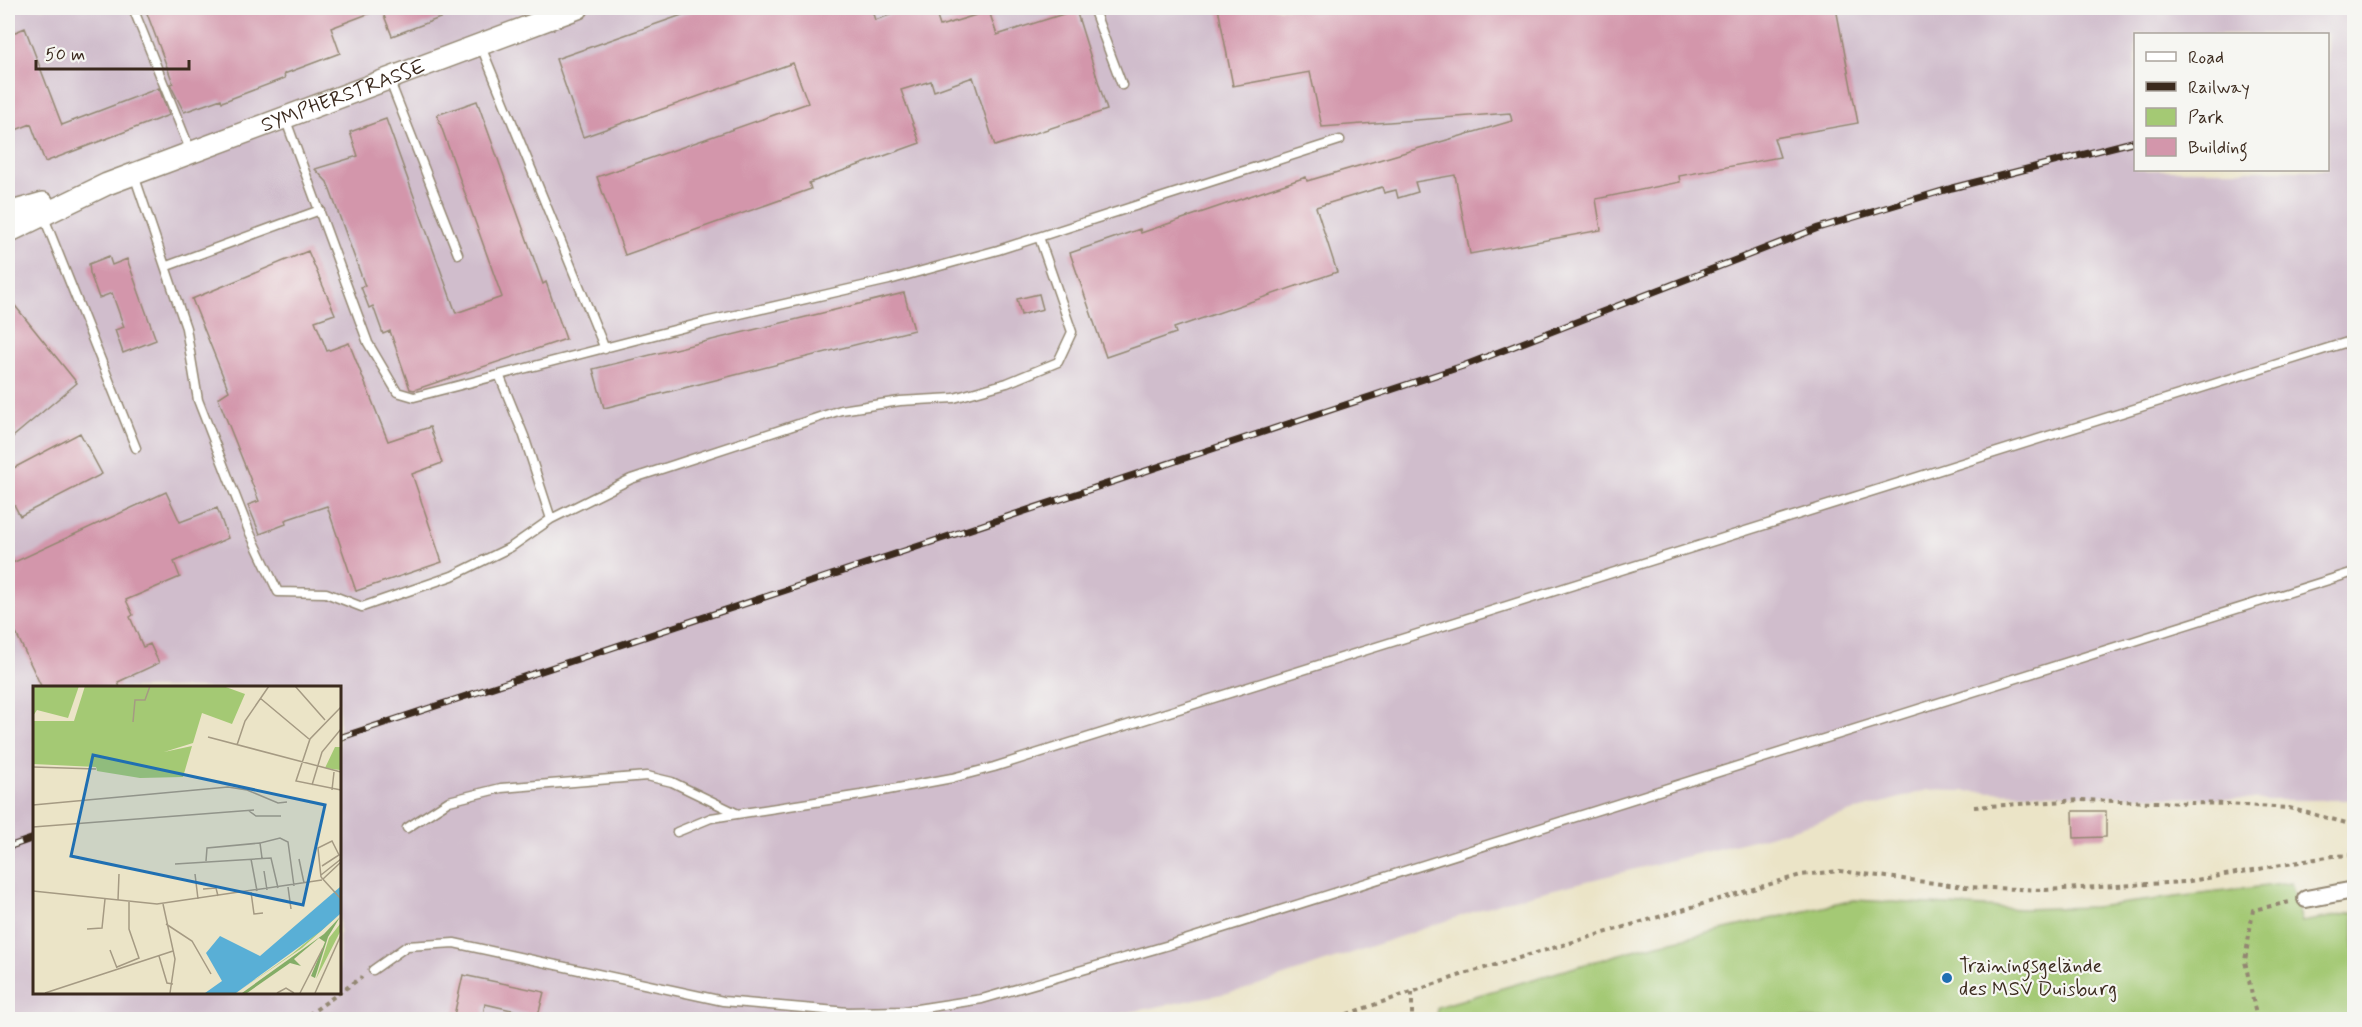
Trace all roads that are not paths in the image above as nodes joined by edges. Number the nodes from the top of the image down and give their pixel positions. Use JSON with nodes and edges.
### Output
{"nodes":[{"id":1,"x":134,"y":8,"type":"edge"},
{"id":2,"x":578,"y":8,"type":"edge"},
{"id":3,"x":1093,"y":8,"type":"edge"},
{"id":4,"x":480,"y":44,"type":"junction"},
{"id":5,"x":388,"y":79,"type":"junction"},
{"id":6,"x":1122,"y":85,"type":"dead end"},
{"id":7,"x":285,"y":118,"type":"junction"},
{"id":8,"x":1340,"y":140,"type":"dead end"},
{"id":9,"x":191,"y":153,"type":"junction"},
{"id":10,"x":133,"y":174,"type":"junction"},
{"id":11,"x":107,"y":184,"type":"junction"},
{"id":12,"x":320,"y":210,"type":"junction"},
{"id":13,"x":8,"y":213,"type":"edge"},
{"id":14,"x":43,"y":215,"type":"junction"},
{"id":15,"x":8,"y":231,"type":"edge"},
{"id":16,"x":1039,"y":237,"type":"junction"},
{"id":17,"x":458,"y":254,"type":"dead end"},
{"id":18,"x":167,"y":266,"type":"junction"},
{"id":19,"x":2355,"y":340,"type":"edge"},
{"id":20,"x":605,"y":349,"type":"junction"},
{"id":21,"x":500,"y":377,"type":"junction"},
{"id":22,"x":136,"y":448,"type":"dead end"},
{"id":23,"x":551,"y":519,"type":"junction"},
{"id":24,"x":2355,"y":572,"type":"edge"},
{"id":25,"x":736,"y":813,"type":"junction"},
{"id":26,"x":407,"y":828,"type":"dead end"},
{"id":27,"x":677,"y":832,"type":"dead end"},
{"id":28,"x":2355,"y":890,"type":"edge"},
{"id":29,"x":2306,"y":899,"type":"road end"},
{"id":30,"x":373,"y":970,"type":"road end"}],
"edges":[{"from":1,"to":9,"type":"lane"},
{"from":2,"to":4,"type":"street","name":"SYMPHERSTRASSE"},
{"from":3,"to":6,"type":"lane"},
{"from":4,"to":5,"type":"street","name":"SYMPHERSTRASSE"},
{"from":4,"to":20,"type":"lane"},
{"from":5,"to":7,"type":"street","name":"SYMPHERSTRASSE"},
{"from":5,"to":17,"type":"lane"},
{"from":7,"to":9,"type":"street","name":"SYMPHERSTRASSE"},
{"from":7,"to":12,"type":"lane"},
{"from":8,"to":16,"type":"lane"},
{"from":9,"to":10,"type":"street","name":"SYMPHERSTRASSE"},
{"from":10,"to":11,"type":"street","name":"SYMPHERSTRASSE"},
{"from":10,"to":18,"type":"lane"},
{"from":11,"to":13,"type":"street","name":"SYMPHERSTRASSE"},
{"from":11,"to":14,"type":"street","name":"SYMPHERSTRASSE"},
{"from":12,"to":18,"type":"lane"},
{"from":12,"to":21,"type":"lane"},
{"from":14,"to":15,"type":"street","name":"SYMPHERSTRASSE"},
{"from":14,"to":22,"type":"lane"},
{"from":16,"to":20,"type":"lane"},
{"from":16,"to":23,"type":"lane"},
{"from":18,"to":23,"type":"lane"},
{"from":19,"to":25,"type":"lane"},
{"from":20,"to":21,"type":"lane"},
{"from":21,"to":23,"type":"lane"},
{"from":24,"to":30,"type":"lane"},
{"from":25,"to":26,"type":"lane"},
{"from":25,"to":27,"type":"lane"},
{"from":28,"to":29,"type":"street"}]}
